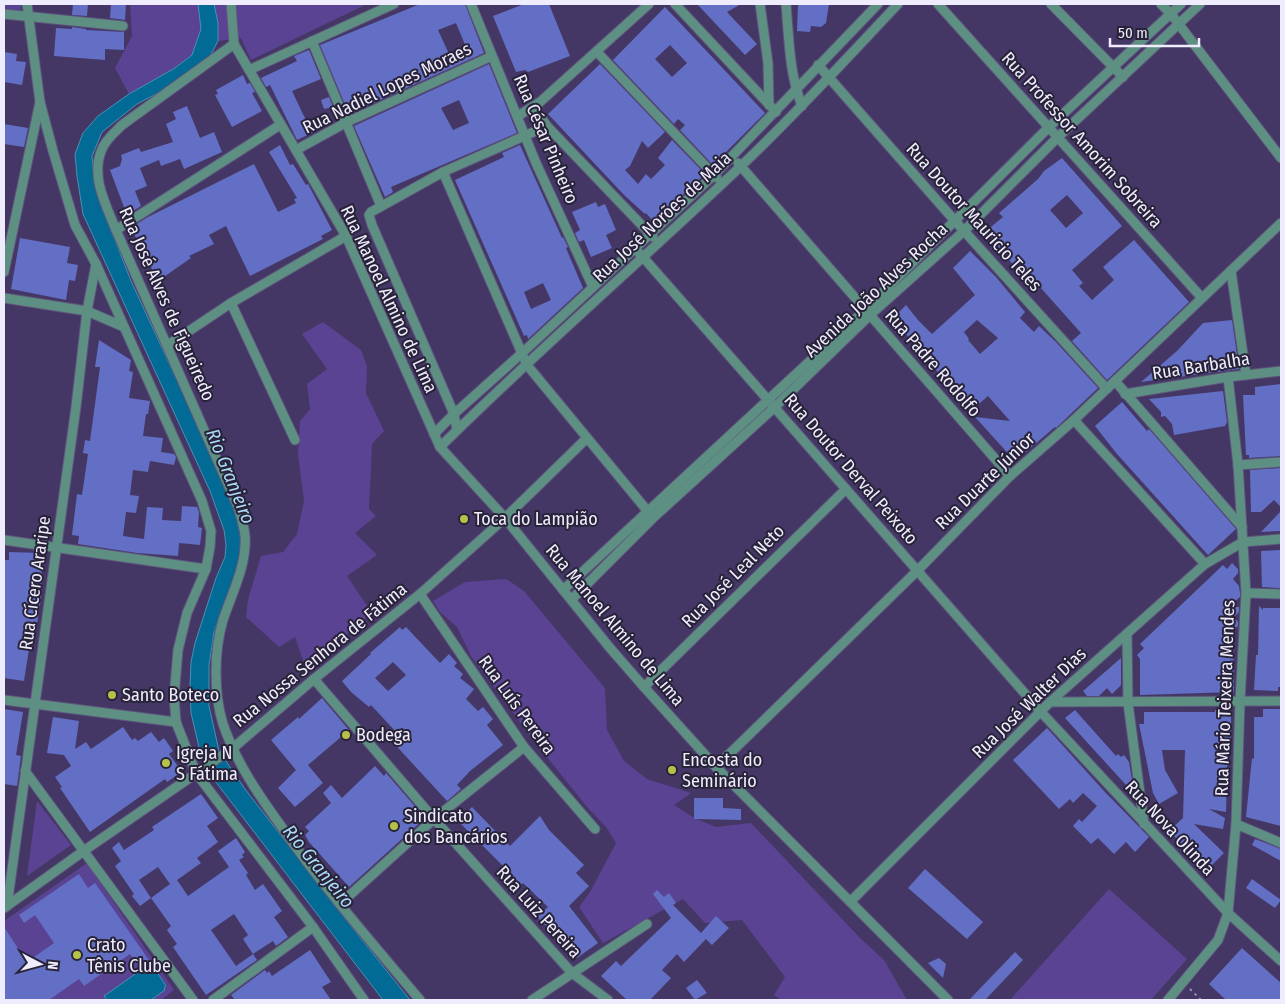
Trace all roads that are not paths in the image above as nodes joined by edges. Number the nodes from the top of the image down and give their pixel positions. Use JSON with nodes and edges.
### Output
{"nodes":[{"id":1,"x":27,"y":4,"type":"edge"},
{"id":2,"x":231,"y":4,"type":"edge"},
{"id":3,"x":394,"y":4,"type":"edge"},
{"id":4,"x":471,"y":4,"type":"edge"},
{"id":5,"x":649,"y":4,"type":"edge"},
{"id":6,"x":675,"y":4,"type":"edge"},
{"id":7,"x":760,"y":4,"type":"edge"},
{"id":8,"x":786,"y":4,"type":"edge"},
{"id":9,"x":878,"y":4,"type":"edge"},
{"id":10,"x":898,"y":4,"type":"edge"},
{"id":11,"x":938,"y":4,"type":"edge"},
{"id":12,"x":1051,"y":4,"type":"edge"},
{"id":13,"x":1161,"y":4,"type":"edge"},
{"id":14,"x":1200,"y":4,"type":"edge"},
{"id":15,"x":1175,"y":7,"type":"edge"},
{"id":16,"x":4,"y":14,"type":"edge"},
{"id":17,"x":28,"y":17,"type":"junction"},
{"id":18,"x":1179,"y":24,"type":"junction"},
{"id":19,"x":123,"y":26,"type":"dead end"},
{"id":20,"x":312,"y":41,"type":"junction"},
{"id":21,"x":234,"y":44,"type":"junction"},
{"id":22,"x":597,"y":52,"type":"junction"},
{"id":23,"x":492,"y":56,"type":"junction"},
{"id":24,"x":818,"y":65,"type":"junction"},
{"id":25,"x":1113,"y":66,"type":"junction"},
{"id":26,"x":249,"y":70,"type":"junction"},
{"id":27,"x":1122,"y":77,"type":"junction"},
{"id":28,"x":829,"y":78,"type":"junction"},
{"id":29,"x":796,"y":90,"type":"junction"},
{"id":30,"x":40,"y":102,"type":"junction"},
{"id":31,"x":802,"y":106,"type":"junction"},
{"id":32,"x":533,"y":107,"type":"junction"},
{"id":33,"x":773,"y":108,"type":"junction"},
{"id":34,"x":518,"y":116,"type":"junction"},
{"id":35,"x":347,"y":122,"type":"junction"},
{"id":36,"x":280,"y":125,"type":"junction"},
{"id":37,"x":547,"y":126,"type":"junction"},
{"id":38,"x":1048,"y":128,"type":"junction"},
{"id":39,"x":525,"y":136,"type":"junction"},
{"id":40,"x":1057,"y":138,"type":"junction"},
{"id":41,"x":296,"y":150,"type":"junction"},
{"id":42,"x":732,"y":157,"type":"junction"},
{"id":43,"x":1281,"y":158,"type":"edge"},
{"id":44,"x":740,"y":166,"type":"junction"},
{"id":45,"x":443,"y":172,"type":"junction"},
{"id":46,"x":714,"y":175,"type":"junction"},
{"id":47,"x":996,"y":180,"type":"junction"},
{"id":48,"x":722,"y":184,"type":"junction"},
{"id":49,"x":1004,"y":191,"type":"junction"},
{"id":50,"x":381,"y":206,"type":"junction"},
{"id":51,"x":955,"y":221,"type":"junction"},
{"id":52,"x":1281,"y":224,"type":"edge"},
{"id":53,"x":116,"y":230,"type":"junction"},
{"id":54,"x":964,"y":231,"type":"junction"},
{"id":55,"x":650,"y":234,"type":"junction"},
{"id":56,"x":346,"y":236,"type":"junction"},
{"id":57,"x":658,"y":242,"type":"junction"},
{"id":58,"x":634,"y":249,"type":"junction"},
{"id":59,"x":642,"y":256,"type":"junction"},
{"id":60,"x":912,"y":262,"type":"junction"},
{"id":61,"x":96,"y":264,"type":"junction"},
{"id":62,"x":1231,"y":271,"type":"junction"},
{"id":63,"x":4,"y":272,"type":"edge"},
{"id":64,"x":919,"y":272,"type":"junction"},
{"id":65,"x":594,"y":287,"type":"junction"},
{"id":66,"x":4,"y":298,"type":"edge"},
{"id":67,"x":1202,"y":298,"type":"junction"},
{"id":68,"x":231,"y":304,"type":"junction"},
{"id":69,"x":87,"y":311,"type":"junction"},
{"id":70,"x":868,"y":313,"type":"junction"},
{"id":71,"x":124,"y":327,"type":"junction"},
{"id":72,"x":168,"y":345,"type":"junction"},
{"id":73,"x":522,"y":354,"type":"junction"},
{"id":74,"x":527,"y":365,"type":"junction"},
{"id":75,"x":1281,"y":371,"type":"edge"},
{"id":76,"x":1246,"y":375,"type":"junction"},
{"id":77,"x":1228,"y":377,"type":"junction"},
{"id":78,"x":1114,"y":381,"type":"junction"},
{"id":79,"x":1107,"y":389,"type":"junction"},
{"id":80,"x":1125,"y":394,"type":"junction"},
{"id":81,"x":768,"y":399,"type":"junction"},
{"id":82,"x":776,"y":406,"type":"junction"},
{"id":83,"x":454,"y":414,"type":"junction"},
{"id":84,"x":1074,"y":420,"type":"junction"},
{"id":85,"x":457,"y":430,"type":"junction"},
{"id":86,"x":434,"y":434,"type":"junction"},
{"id":87,"x":730,"y":434,"type":"junction"},
{"id":88,"x":588,"y":438,"type":"junction"},
{"id":89,"x":295,"y":440,"type":"dead end"},
{"id":90,"x":735,"y":443,"type":"junction"},
{"id":91,"x":440,"y":447,"type":"junction"},
{"id":92,"x":1281,"y":462,"type":"edge"},
{"id":93,"x":1238,"y":465,"type":"junction"},
{"id":94,"x":692,"y":468,"type":"junction"},
{"id":95,"x":1010,"y":476,"type":"junction"},
{"id":96,"x":698,"y":477,"type":"junction"},
{"id":97,"x":846,"y":489,"type":"junction"},
{"id":98,"x":647,"y":510,"type":"junction"},
{"id":99,"x":505,"y":518,"type":"junction"},
{"id":100,"x":653,"y":518,"type":"junction"},
{"id":101,"x":1242,"y":527,"type":"junction"},
{"id":102,"x":1281,"y":539,"type":"edge"},
{"id":103,"x":4,"y":540,"type":"edge"},
{"id":104,"x":1243,"y":542,"type":"junction"},
{"id":105,"x":57,"y":549,"type":"junction"},
{"id":106,"x":1205,"y":564,"type":"junction"},
{"id":107,"x":206,"y":569,"type":"junction"},
{"id":108,"x":918,"y":570,"type":"junction"},
{"id":109,"x":563,"y":590,"type":"junction"},
{"id":110,"x":1246,"y":593,"type":"junction"},
{"id":111,"x":420,"y":594,"type":"junction"},
{"id":112,"x":1281,"y":594,"type":"edge"},
{"id":113,"x":572,"y":599,"type":"junction"},
{"id":114,"x":1126,"y":634,"type":"junction"},
{"id":115,"x":314,"y":679,"type":"junction"},
{"id":116,"x":644,"y":688,"type":"junction"},
{"id":117,"x":4,"y":700,"type":"edge"},
{"id":118,"x":1281,"y":700,"type":"edge"},
{"id":119,"x":1240,"y":701,"type":"junction"},
{"id":120,"x":1050,"y":702,"type":"junction"},
{"id":121,"x":1128,"y":703,"type":"junction"},
{"id":122,"x":34,"y":704,"type":"junction"},
{"id":123,"x":1041,"y":712,"type":"junction"},
{"id":124,"x":176,"y":722,"type":"junction"},
{"id":125,"x":524,"y":747,"type":"junction"},
{"id":126,"x":230,"y":750,"type":"junction"},
{"id":127,"x":716,"y":767,"type":"junction"},
{"id":128,"x":25,"y":771,"type":"junction"},
{"id":129,"x":199,"y":771,"type":"junction"},
{"id":130,"x":434,"y":819,"type":"junction"},
{"id":131,"x":1144,"y":824,"type":"junction"},
{"id":132,"x":1236,"y":824,"type":"junction"},
{"id":133,"x":595,"y":828,"type":"dead end"},
{"id":134,"x":1281,"y":842,"type":"edge"},
{"id":135,"x":85,"y":850,"type":"junction"},
{"id":136,"x":851,"y":901,"type":"junction"},
{"id":137,"x":340,"y":904,"type":"junction"},
{"id":138,"x":5,"y":907,"type":"edge"},
{"id":139,"x":1228,"y":913,"type":"junction"},
{"id":140,"x":647,"y":924,"type":"dead end"},
{"id":141,"x":312,"y":927,"type":"junction"},
{"id":142,"x":1281,"y":961,"type":"edge"},
{"id":143,"x":572,"y":973,"type":"junction"},
{"id":144,"x":193,"y":1000,"type":"edge"},
{"id":145,"x":213,"y":1000,"type":"edge"},
{"id":146,"x":364,"y":1000,"type":"edge"},
{"id":147,"x":420,"y":1000,"type":"edge"},
{"id":148,"x":532,"y":1000,"type":"edge"},
{"id":149,"x":608,"y":1000,"type":"edge"},
{"id":150,"x":948,"y":1000,"type":"edge"},
{"id":151,"x":1168,"y":1000,"type":"edge"}],
"edges":[{"from":1,"to":17,"type":"street"},
{"from":2,"to":21,"type":"street","name":"Rua Manoel Almino de Lima"},
{"from":3,"to":20,"type":"street"},
{"from":4,"to":23,"type":"street","name":"Rua César Pinheiro"},
{"from":5,"to":22,"type":"street"},
{"from":6,"to":33,"type":"street"},
{"from":7,"to":33,"type":"street"},
{"from":8,"to":29,"type":"street"},
{"from":9,"to":24,"type":"street","name":"Rua José Norões de Maia"},
{"from":10,"to":28,"type":"street","name":"Rua José Norões de Maia"},
{"from":11,"to":38,"type":"street","name":"Rua Professor Amorim Sobreira"},
{"from":12,"to":25,"type":"street"},
{"from":13,"to":15,"type":"street"},
{"from":14,"to":18,"type":"street","name":"Avenida João Alves Rocha"},
{"from":15,"to":18,"type":"street"},
{"from":15,"to":25,"type":"street","name":"Avenida João Alves Rocha"},
{"from":16,"to":17,"type":"street"},
{"from":17,"to":19,"type":"street"},
{"from":17,"to":30,"type":"street"},
{"from":18,"to":27,"type":"street","name":"Avenida João Alves Rocha"},
{"from":18,"to":43,"type":"street"},
{"from":20,"to":26,"type":"street"},
{"from":20,"to":35,"type":"street"},
{"from":21,"to":26,"type":"street","name":"Rua Manoel Almino de Lima"},
{"from":21,"to":53,"type":"street","name":"Rua José Alves de Figueiredo"},
{"from":22,"to":32,"type":"street"},
{"from":22,"to":46,"type":"street"},
{"from":23,"to":34,"type":"street","name":"Rua César Pinheiro"},
{"from":23,"to":35,"type":"street","name":"Rua Nadiel Lopes Moraes"},
{"from":24,"to":28,"type":"street","name":"Rua Doutor Mauricio Teles"},
{"from":24,"to":29,"type":"street","name":"Rua José Norões de Maia"},
{"from":25,"to":27,"type":"street"},
{"from":25,"to":38,"type":"street","name":"Avenida João Alves Rocha"},
{"from":26,"to":36,"type":"street","name":"Rua Manoel Almino de Lima"},
{"from":27,"to":40,"type":"street","name":"Avenida João Alves Rocha"},
{"from":28,"to":31,"type":"street","name":"Rua José Norões de Maia"},
{"from":28,"to":51,"type":"street","name":"Rua Doutor Mauricio Teles"},
{"from":29,"to":31,"type":"street"},
{"from":29,"to":33,"type":"street","name":"Rua José Norões de Maia"},
{"from":30,"to":61,"type":"street"},
{"from":30,"to":63,"type":"street"},
{"from":31,"to":44,"type":"street","name":"Rua José Norões de Maia"},
{"from":32,"to":34,"type":"street"},
{"from":32,"to":37,"type":"street"},
{"from":33,"to":42,"type":"street","name":"Rua José Norões de Maia"},
{"from":34,"to":39,"type":"street","name":"Rua César Pinheiro"},
{"from":35,"to":41,"type":"street","name":"Rua Nadiel Lopes Moraes"},
{"from":35,"to":50,"type":"street"},
{"from":36,"to":41,"type":"street","name":"Rua Manoel Almino de Lima"},
{"from":36,"to":53,"type":"street"},
{"from":37,"to":39,"type":"street"},
{"from":37,"to":55,"type":"street"},
{"from":38,"to":40,"type":"street","name":"Rua Professor Amorim Sobreira"},
{"from":38,"to":47,"type":"street","name":"Avenida João Alves Rocha"},
{"from":39,"to":45,"type":"street"},
{"from":39,"to":65,"type":"street","name":"Rua César Pinheiro"},
{"from":40,"to":49,"type":"street","name":"Avenida João Alves Rocha"},
{"from":40,"to":67,"type":"street","name":"Rua Professor Amorim Sobreira"},
{"from":41,"to":56,"type":"street","name":"Rua Manoel Almino de Lima"},
{"from":42,"to":44,"type":"street","name":"Rua Padre Rodolfo"},
{"from":42,"to":46,"type":"street","name":"Rua José Norões de Maia"},
{"from":44,"to":48,"type":"street","name":"Rua José Norões de Maia"},
{"from":44,"to":70,"type":"street","name":"Rua Padre Rodolfo"},
{"from":45,"to":50,"type":"street"},
{"from":45,"to":73,"type":"street"},
{"from":46,"to":48,"type":"street"},
{"from":46,"to":55,"type":"street","name":"Rua José Norões de Maia"},
{"from":47,"to":49,"type":"street"},
{"from":47,"to":51,"type":"street","name":"Avenida João Alves Rocha"},
{"from":48,"to":57,"type":"street","name":"Rua José Norões de Maia"},
{"from":49,"to":54,"type":"street","name":"Avenida João Alves Rocha"},
{"from":50,"to":83,"type":"street"},
{"from":51,"to":54,"type":"street","name":"Rua Doutor Mauricio Teles"},
{"from":51,"to":60,"type":"street","name":"Avenida João Alves Rocha"},
{"from":52,"to":62,"type":"street","name":"Rua Duarte Júnior"},
{"from":53,"to":72,"type":"street","name":"Rua José Alves de Figueiredo"},
{"from":54,"to":64,"type":"street","name":"Avenida João Alves Rocha"},
{"from":54,"to":79,"type":"street","name":"Rua Doutor Mauricio Teles"},
{"from":55,"to":57,"type":"street"},
{"from":55,"to":58,"type":"street","name":"Rua José Norões de Maia"},
{"from":56,"to":68,"type":"street"},
{"from":56,"to":86,"type":"street","name":"Rua Manoel Almino de Lima"},
{"from":57,"to":59,"type":"street","name":"Rua José Norões de Maia"},
{"from":58,"to":59,"type":"street","name":"Rua Doutor Derval Peixoto"},
{"from":58,"to":65,"type":"street","name":"Rua José Norões de Maia"},
{"from":59,"to":74,"type":"street","name":"Rua José Norões de Maia"},
{"from":59,"to":81,"type":"street","name":"Rua Doutor Derval Peixoto"},
{"from":60,"to":64,"type":"street"},
{"from":60,"to":70,"type":"street","name":"Avenida João Alves Rocha"},
{"from":61,"to":69,"type":"street","name":"Rua Cícero Araripe"},
{"from":61,"to":71,"type":"street"},
{"from":62,"to":67,"type":"street","name":"Rua Duarte Júnior"},
{"from":62,"to":76,"type":"street"},
{"from":64,"to":70,"type":"street","name":"Avenida João Alves Rocha"},
{"from":65,"to":73,"type":"street","name":"Rua José Norões de Maia"},
{"from":66,"to":69,"type":"street"},
{"from":67,"to":78,"type":"street","name":"Rua Duarte Júnior"},
{"from":68,"to":72,"type":"street"},
{"from":68,"to":89,"type":"street"},
{"from":69,"to":71,"type":"street"},
{"from":69,"to":105,"type":"street","name":"Rua Cícero Araripe"},
{"from":70,"to":81,"type":"street","name":"Avenida João Alves Rocha"},
{"from":70,"to":82,"type":"street","name":"Avenida João Alves Rocha"},
{"from":70,"to":95,"type":"street","name":"Rua Padre Rodolfo"},
{"from":71,"to":107,"type":"street"},
{"from":72,"to":126,"type":"street","name":"Rua José Alves de Figueiredo"},
{"from":73,"to":74,"type":"street"},
{"from":73,"to":83,"type":"street","name":"Rua José Norões de Maia"},
{"from":74,"to":85,"type":"street","name":"Rua José Norões de Maia"},
{"from":74,"to":88,"type":"street"},
{"from":75,"to":76,"type":"street","name":"Rua Barbalha"},
{"from":76,"to":77,"type":"street","name":"Rua Barbalha"},
{"from":77,"to":80,"type":"street","name":"Rua Barbalha"},
{"from":77,"to":93,"type":"street","name":"Rua Mário Teixeira Mendes"},
{"from":78,"to":79,"type":"street","name":"Rua Duarte Júnior"},
{"from":78,"to":80,"type":"street"},
{"from":79,"to":84,"type":"street","name":"Rua Duarte Júnior"},
{"from":80,"to":101,"type":"street"},
{"from":81,"to":82,"type":"street","name":"Rua Doutor Derval Peixoto"},
{"from":81,"to":87,"type":"street","name":"Avenida João Alves Rocha"},
{"from":82,"to":90,"type":"street","name":"Avenida João Alves Rocha"},
{"from":82,"to":97,"type":"street","name":"Rua Doutor Derval Peixoto"},
{"from":83,"to":85,"type":"street"},
{"from":83,"to":86,"type":"street","name":"Rua José Norões de Maia"},
{"from":84,"to":95,"type":"street","name":"Rua Duarte Júnior"},
{"from":84,"to":106,"type":"street"},
{"from":85,"to":91,"type":"street","name":"Rua José Norões de Maia"},
{"from":86,"to":91,"type":"street","name":"Rua Manoel Almino de Lima"},
{"from":87,"to":90,"type":"street"},
{"from":87,"to":94,"type":"street","name":"Avenida João Alves Rocha"},
{"from":88,"to":98,"type":"street"},
{"from":88,"to":99,"type":"street","name":"Rua Nossa Senhora de Fátima"},
{"from":90,"to":96,"type":"street","name":"Avenida João Alves Rocha"},
{"from":91,"to":99,"type":"street","name":"Rua Manoel Almino de Lima"},
{"from":92,"to":93,"type":"street"},
{"from":93,"to":101,"type":"street","name":"Rua Mário Teixeira Mendes"},
{"from":94,"to":96,"type":"street"},
{"from":94,"to":98,"type":"street","name":"Avenida João Alves Rocha"},
{"from":95,"to":108,"type":"street","name":"Rua Duarte Júnior"},
{"from":96,"to":100,"type":"street","name":"Avenida João Alves Rocha"},
{"from":97,"to":108,"type":"street","name":"Rua Doutor Derval Peixoto"},
{"from":97,"to":116,"type":"street","name":"Rua José Leal Neto"},
{"from":98,"to":100,"type":"street"},
{"from":98,"to":109,"type":"street","name":"Avenida João Alves Rocha"},
{"from":99,"to":109,"type":"street","name":"Rua Manoel Almino de Lima"},
{"from":99,"to":111,"type":"street","name":"Rua Nossa Senhora de Fátima"},
{"from":100,"to":113,"type":"street","name":"Avenida João Alves Rocha"},
{"from":101,"to":104,"type":"street","name":"Rua Mário Teixeira Mendes"},
{"from":102,"to":104,"type":"street"},
{"from":103,"to":105,"type":"street"},
{"from":104,"to":106,"type":"street","name":"Rua José Walter Dias"},
{"from":104,"to":110,"type":"street","name":"Rua Mário Teixeira Mendes"},
{"from":105,"to":107,"type":"street"},
{"from":105,"to":122,"type":"street","name":"Rua Cícero Araripe"},
{"from":106,"to":114,"type":"street","name":"Rua José Walter Dias"},
{"from":107,"to":124,"type":"street"},
{"from":108,"to":123,"type":"street","name":"Rua Doutor Derval Peixoto"},
{"from":108,"to":127,"type":"street","name":"Rua Duarte Júnior"},
{"from":109,"to":113,"type":"street","name":"Rua Manoel Almino de Lima"},
{"from":110,"to":112,"type":"street"},
{"from":110,"to":119,"type":"street","name":"Rua Mário Teixeira Mendes"},
{"from":111,"to":115,"type":"street","name":"Rua Nossa Senhora de Fátima"},
{"from":111,"to":125,"type":"street","name":"Rua Luís Pereira"},
{"from":113,"to":116,"type":"street","name":"Rua Manoel Almino de Lima"},
{"from":114,"to":120,"type":"street","name":"Rua José Walter Dias"},
{"from":114,"to":121,"type":"street"},
{"from":115,"to":126,"type":"street","name":"Rua Nossa Senhora de Fátima"},
{"from":115,"to":130,"type":"street","name":"Rua Luiz Pereira"},
{"from":116,"to":127,"type":"street","name":"Rua Manoel Almino de Lima"},
{"from":117,"to":122,"type":"street"},
{"from":118,"to":119,"type":"street"},
{"from":119,"to":121,"type":"street"},
{"from":119,"to":132,"type":"street","name":"Rua Mário Teixeira Mendes"},
{"from":120,"to":121,"type":"street"},
{"from":120,"to":123,"type":"street","name":"Rua José Walter Dias"},
{"from":121,"to":131,"type":"street"},
{"from":122,"to":124,"type":"street"},
{"from":122,"to":128,"type":"street","name":"Rua Cícero Araripe"},
{"from":123,"to":131,"type":"street","name":"Rua Nova Olinda"},
{"from":123,"to":136,"type":"street","name":"Rua José Walter Dias"},
{"from":124,"to":129,"type":"street"},
{"from":125,"to":130,"type":"street"},
{"from":125,"to":133,"type":"street","name":"Rua Luís Pereira"},
{"from":126,"to":129,"type":"street","name":"Rua Nossa Senhora de Fátima"},
{"from":126,"to":137,"type":"street","name":"Rua José Alves de Figueiredo"},
{"from":127,"to":136,"type":"street","name":"Rua Manoel Almino de Lima"},
{"from":128,"to":135,"type":"street"},
{"from":128,"to":138,"type":"street","name":"Rua Cícero Araripe"},
{"from":129,"to":135,"type":"street","name":"Rua Nossa Senhora de Fátima"},
{"from":129,"to":141,"type":"street"},
{"from":130,"to":137,"type":"street"},
{"from":130,"to":143,"type":"street","name":"Rua Luiz Pereira"},
{"from":131,"to":139,"type":"street","name":"Rua Nova Olinda"},
{"from":132,"to":134,"type":"street"},
{"from":132,"to":139,"type":"street","name":"Rua Mário Teixeira Mendes"},
{"from":135,"to":138,"type":"street","name":"Rua Nossa Senhora de Fátima"},
{"from":135,"to":144,"type":"street"},
{"from":136,"to":150,"type":"street","name":"Rua Manoel Almino de Lima"},
{"from":137,"to":147,"type":"street","name":"Rua José Alves de Figueiredo"},
{"from":139,"to":142,"type":"street","name":"Rua Nova Olinda"},
{"from":139,"to":151,"type":"street","name":"Rua Mário Teixeira Mendes"},
{"from":140,"to":143,"type":"street"},
{"from":141,"to":145,"type":"street"},
{"from":141,"to":146,"type":"street"},
{"from":143,"to":148,"type":"street"},
{"from":143,"to":149,"type":"street","name":"Rua Luiz Pereira"}]}
